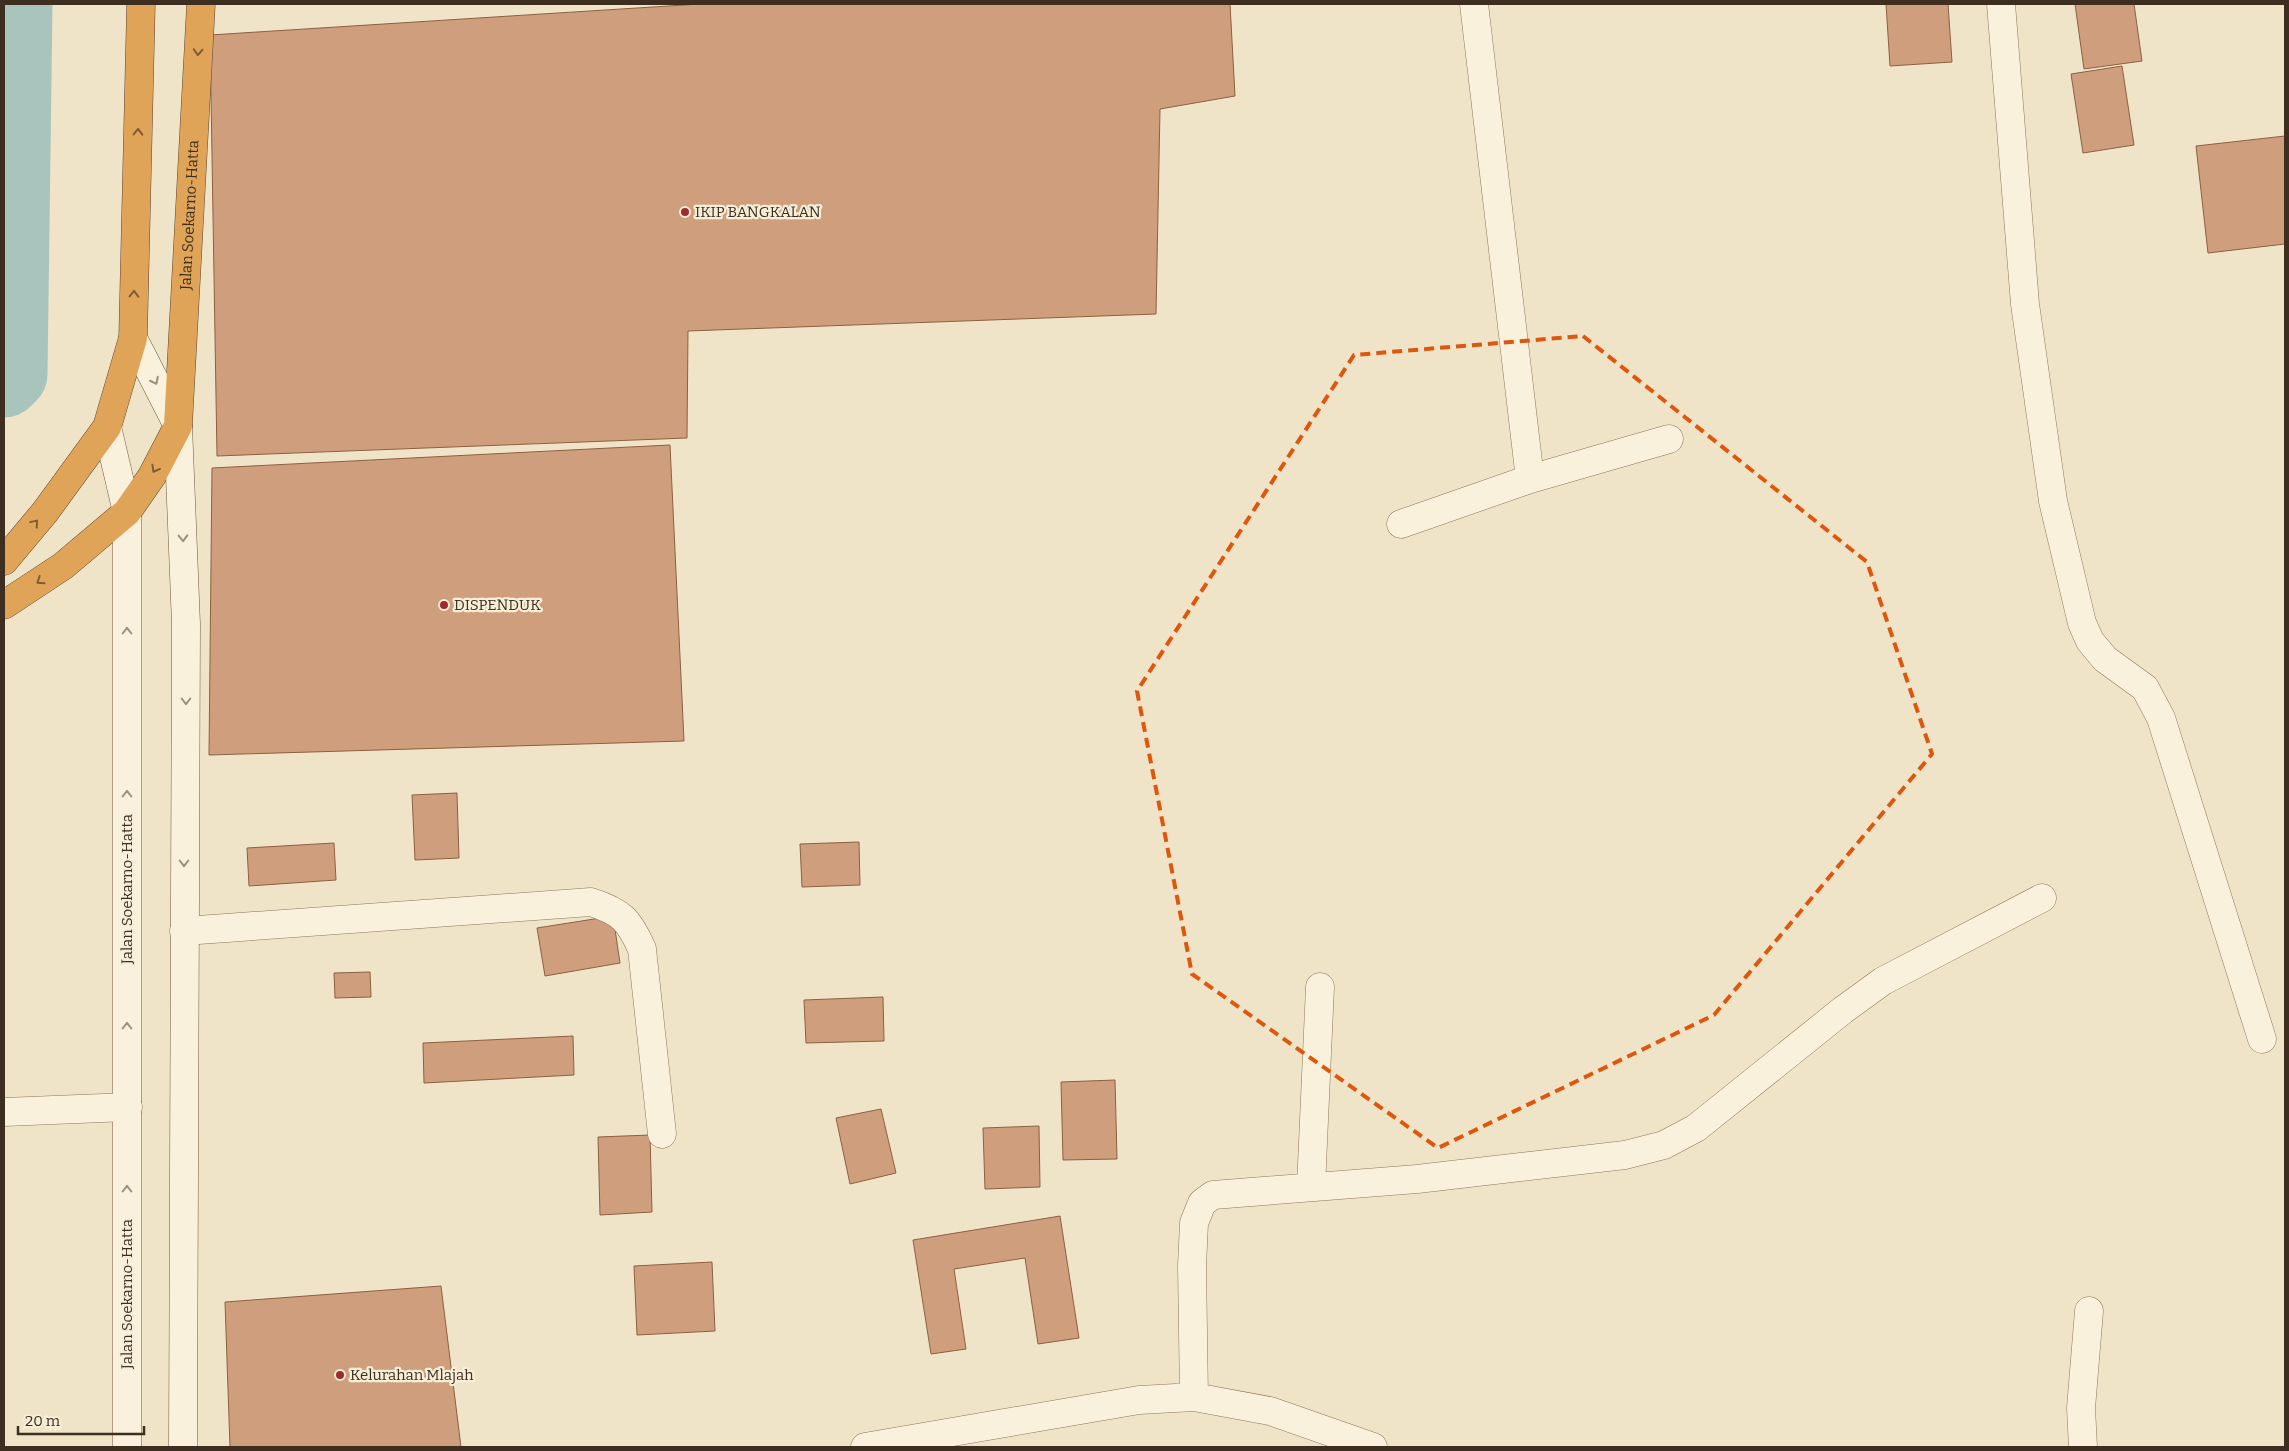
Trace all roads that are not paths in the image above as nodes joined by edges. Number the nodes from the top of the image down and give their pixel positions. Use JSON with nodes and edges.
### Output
{"nodes":[{"id":1,"x":141,"y":4,"type":"edge"},
{"id":2,"x":201,"y":4,"type":"edge"},
{"id":3,"x":1474,"y":4,"type":"edge"},
{"id":4,"x":2001,"y":4,"type":"edge"},
{"id":5,"x":133,"y":338,"type":"junction"},
{"id":6,"x":107,"y":426,"type":"junction"},
{"id":7,"x":178,"y":426,"type":"junction"},
{"id":8,"x":1669,"y":439,"type":"dead end"},
{"id":9,"x":1530,"y":479,"type":"junction"},
{"id":10,"x":127,"y":512,"type":"junction"},
{"id":11,"x":1401,"y":524,"type":"dead end"},
{"id":12,"x":4,"y":561,"type":"edge"},
{"id":13,"x":4,"y":606,"type":"edge"},
{"id":14,"x":2042,"y":898,"type":"dead end"},
{"id":15,"x":184,"y":931,"type":"junction"},
{"id":16,"x":1320,"y":987,"type":"dead end"},
{"id":17,"x":2262,"y":1039,"type":"dead end"},
{"id":18,"x":128,"y":1107,"type":"junction"},
{"id":19,"x":4,"y":1112,"type":"edge"},
{"id":20,"x":662,"y":1134,"type":"dead end"},
{"id":21,"x":1311,"y":1187,"type":"junction"},
{"id":22,"x":2089,"y":1311,"type":"dead end"},
{"id":23,"x":1194,"y":1398,"type":"junction"},
{"id":24,"x":127,"y":1447,"type":"edge"},
{"id":25,"x":183,"y":1447,"type":"edge"},
{"id":26,"x":865,"y":1447,"type":"edge"},
{"id":27,"x":1373,"y":1447,"type":"edge"},
{"id":28,"x":2083,"y":1447,"type":"edge"}],
"edges":[{"from":5,"to":1,"type":"highway","name":"Jalan Soekarno-Hatta","one_way":true},
{"from":2,"to":7,"type":"highway","name":"Jalan Soekarno-Hatta","one_way":true},
{"from":3,"to":9,"type":"street"},
{"from":4,"to":17,"type":"street"},
{"from":5,"to":6,"type":"highway","name":"Jalan Soekarno-Hatta"},
{"from":5,"to":7,"type":"street","name":"Jalan Soekarno-Hatta","one_way":true},
{"from":6,"to":10,"type":"street","name":"Jalan Soekarno-Hatta"},
{"from":12,"to":6,"type":"highway","one_way":true},
{"from":7,"to":10,"type":"highway","one_way":true},
{"from":7,"to":15,"type":"street","name":"Jalan Soekarno-Hatta","one_way":true},
{"from":8,"to":9,"type":"street"},
{"from":9,"to":11,"type":"street"},
{"from":10,"to":13,"type":"highway","one_way":true},
{"from":18,"to":10,"type":"street","name":"Jalan Soekarno-Hatta","one_way":true},
{"from":14,"to":21,"type":"street"},
{"from":15,"to":20,"type":"street"},
{"from":15,"to":25,"type":"street","name":"Jalan Soekarno-Hatta"},
{"from":16,"to":21,"type":"street"},
{"from":18,"to":19,"type":"street"},
{"from":24,"to":18,"type":"street","name":"Jalan Soekarno-Hatta","one_way":true},
{"from":21,"to":23,"type":"street"},
{"from":22,"to":28,"type":"street"},
{"from":23,"to":26,"type":"street"},
{"from":23,"to":27,"type":"street"}]}
